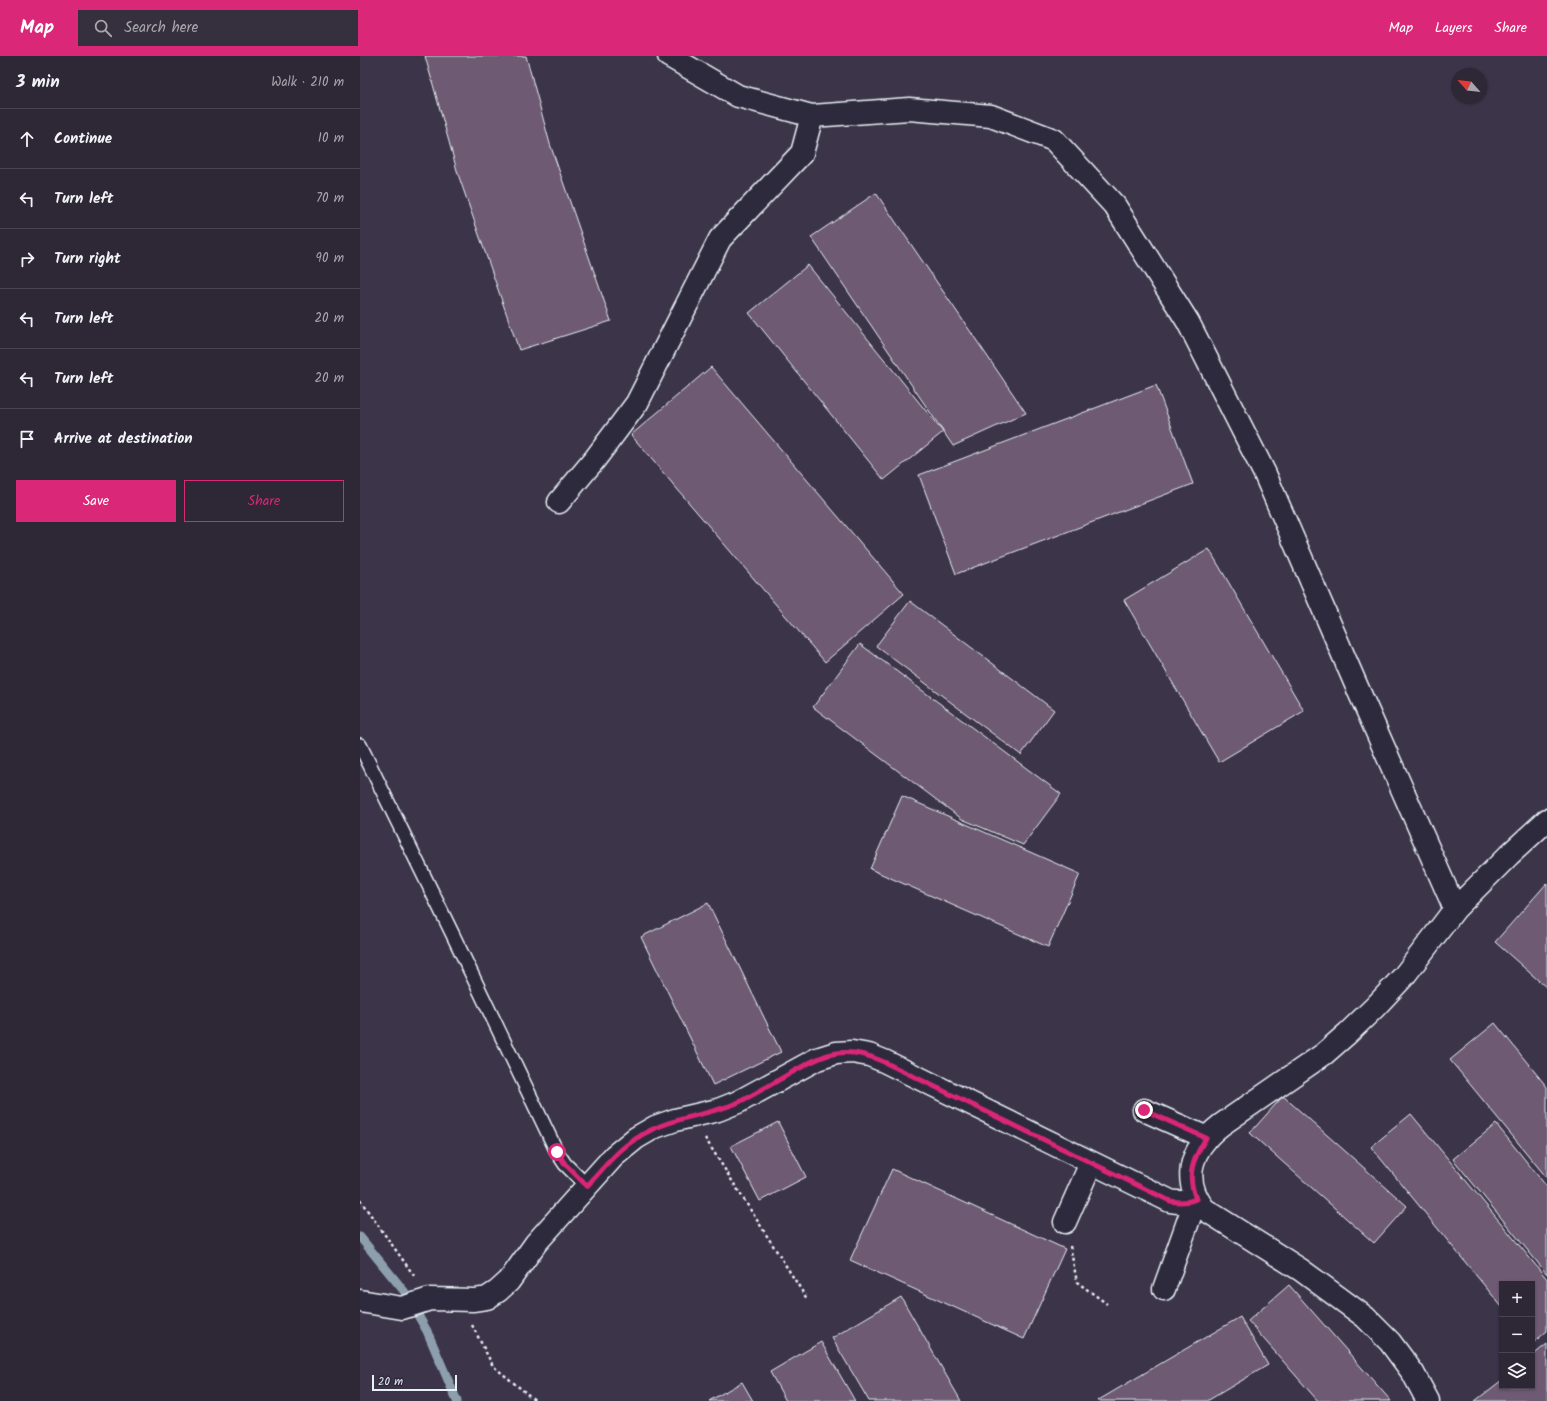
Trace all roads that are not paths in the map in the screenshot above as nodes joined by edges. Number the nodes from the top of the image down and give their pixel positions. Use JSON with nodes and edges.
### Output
{"nodes":[{"id":1,"x":669,"y":56,"type":"edge"},
{"id":2,"x":812,"y":116,"type":"junction"},
{"id":3,"x":559,"y":502,"type":"dead end"},
{"id":4,"x":360,"y":745,"type":"edge"},
{"id":5,"x":1547,"y":820,"type":"edge"},
{"id":6,"x":1455,"y":909,"type":"junction"},
{"id":7,"x":1144,"y":1110,"type":"dead end"},
{"id":8,"x":1206,"y":1138,"type":"junction"},
{"id":9,"x":1091,"y":1163,"type":"junction"},
{"id":10,"x":587,"y":1186,"type":"junction"},
{"id":11,"x":1196,"y":1199,"type":"junction"},
{"id":12,"x":1065,"y":1222,"type":"road end"},
{"id":13,"x":1164,"y":1289,"type":"dead end"},
{"id":14,"x":360,"y":1301,"type":"edge"},
{"id":15,"x":1428,"y":1401,"type":"edge"}],
"edges":[{"from":1,"to":2,"type":"street"},
{"from":2,"to":3,"type":"street"},
{"from":2,"to":6,"type":"street"},
{"from":4,"to":10,"type":"lane"},
{"from":5,"to":6,"type":"street"},
{"from":6,"to":8,"type":"street"},
{"from":7,"to":8,"type":"street"},
{"from":8,"to":11,"type":"street"},
{"from":9,"to":10,"type":"street"},
{"from":9,"to":11,"type":"street"},
{"from":9,"to":12,"type":"street"},
{"from":10,"to":14,"type":"street"},
{"from":11,"to":13,"type":"street"},
{"from":11,"to":15,"type":"street"}]}
